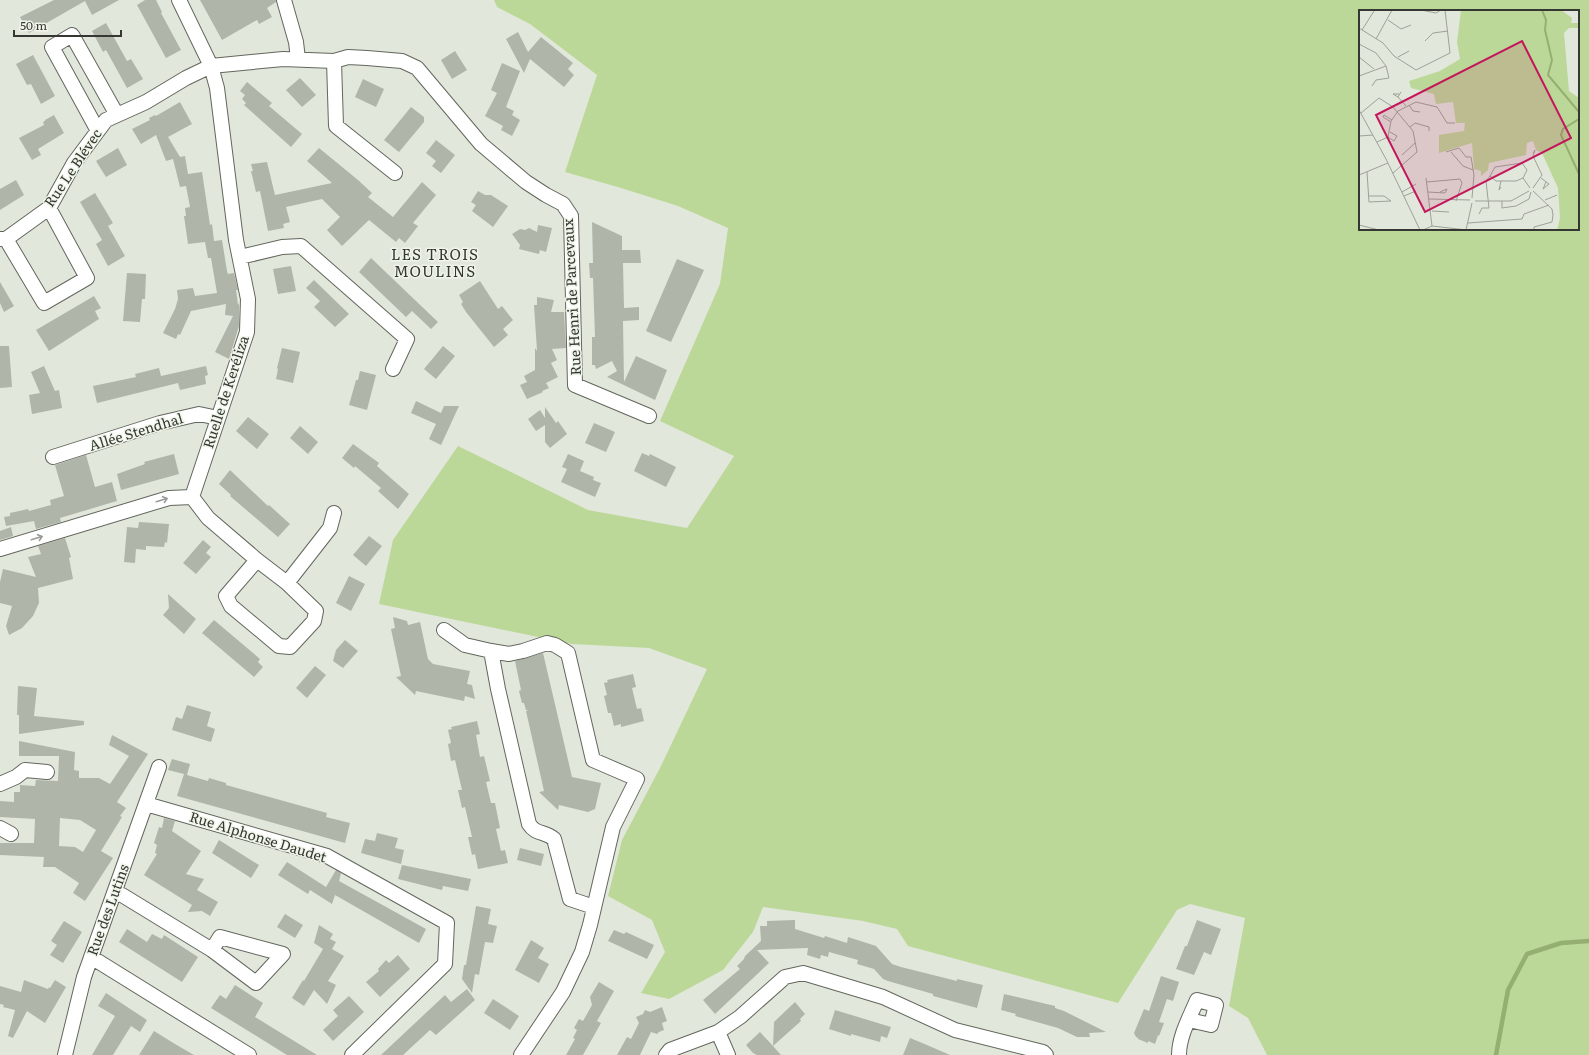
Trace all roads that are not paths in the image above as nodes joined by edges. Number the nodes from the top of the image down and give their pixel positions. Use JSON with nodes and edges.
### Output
{"nodes":[{"id":1,"x":179,"y":0,"type":"edge"},
{"id":2,"x":284,"y":0,"type":"edge"},
{"id":3,"x":298,"y":59,"type":"junction"},
{"id":4,"x":334,"y":61,"type":"junction"},
{"id":5,"x":211,"y":66,"type":"junction"},
{"id":6,"x":117,"y":115,"type":"junction"},
{"id":7,"x":98,"y":131,"type":"junction"},
{"id":8,"x":395,"y":173,"type":"dead end"},
{"id":9,"x":49,"y":208,"type":"junction"},
{"id":10,"x":3,"y":239,"type":"edge"},
{"id":11,"x":240,"y":257,"type":"junction"},
{"id":12,"x":393,"y":369,"type":"dead end"},
{"id":13,"x":649,"y":416,"type":"dead end"},
{"id":14,"x":218,"y":418,"type":"junction"},
{"id":15,"x":53,"y":457,"type":"dead end"},
{"id":16,"x":192,"y":497,"type":"junction"},
{"id":17,"x":334,"y":513,"type":"dead end"},
{"id":18,"x":0,"y":549,"type":"edge"},
{"id":19,"x":257,"y":560,"type":"junction"},
{"id":20,"x":287,"y":583,"type":"junction"},
{"id":21,"x":444,"y":630,"type":"dead end"},
{"id":22,"x":491,"y":652,"type":"junction"},
{"id":23,"x":159,"y":768,"type":"dead end"},
{"id":24,"x":47,"y":772,"type":"dead end"},
{"id":25,"x":0,"y":784,"type":"edge"},
{"id":26,"x":146,"y":804,"type":"junction"},
{"id":27,"x":114,"y":893,"type":"junction"},
{"id":28,"x":594,"y":907,"type":"junction"},
{"id":29,"x":212,"y":950,"type":"dead end"},
{"id":30,"x":91,"y":957,"type":"junction"},
{"id":31,"x":1189,"y":1020,"type":"dead end"},
{"id":32,"x":718,"y":1032,"type":"junction"},
{"id":33,"x":65,"y":1055,"type":"edge"},
{"id":34,"x":248,"y":1055,"type":"edge"},
{"id":35,"x":352,"y":1055,"type":"edge"},
{"id":36,"x":520,"y":1055,"type":"edge"},
{"id":37,"x":666,"y":1055,"type":"edge"},
{"id":38,"x":728,"y":1055,"type":"edge"},
{"id":39,"x":1046,"y":1055,"type":"edge"},
{"id":40,"x":1179,"y":1055,"type":"edge"}],
"edges":[{"from":1,"to":5,"type":"street","name":"Ruelle de Keréliza"},
{"from":2,"to":3,"type":"street"},
{"from":3,"to":4,"type":"street","name":"Rue Henri de Parcevaux"},
{"from":3,"to":5,"type":"street","name":"Rue Henri de Parcevaux"},
{"from":4,"to":8,"type":"street"},
{"from":4,"to":13,"type":"street","name":"Rue Henri de Parcevaux"},
{"from":5,"to":6,"type":"street","name":"Rue Le Blévec"},
{"from":5,"to":11,"type":"street","name":"Ruelle de Keréliza"},
{"from":6,"to":7,"type":"street","name":"Rue Le Blévec"},
{"from":6,"to":7,"type":"street"},
{"from":7,"to":9,"type":"street","name":"Rue Le Blévec"},
{"from":9,"to":10,"type":"street","name":"Rue Le Blévec"},
{"from":9,"to":10,"type":"street"},
{"from":11,"to":12,"type":"street"},
{"from":11,"to":14,"type":"street","name":"Ruelle de Keréliza"},
{"from":14,"to":15,"type":"street","name":"Allée Stendhal"},
{"from":14,"to":16,"type":"street","name":"Ruelle de Keréliza"},
{"from":18,"to":16,"type":"street","one_way":true},
{"from":16,"to":19,"type":"street"},
{"from":17,"to":20,"type":"street"},
{"from":19,"to":20,"type":"street"},
{"from":19,"to":20,"type":"street"},
{"from":21,"to":22,"type":"street"},
{"from":22,"to":28,"type":"street"},
{"from":22,"to":28,"type":"street"},
{"from":23,"to":26,"type":"street","name":"Rue des Lutins"},
{"from":24,"to":25,"type":"street"},
{"from":26,"to":27,"type":"street","name":"Rue des Lutins"},
{"from":26,"to":35,"type":"street","name":"Rue Alphonse Daudet"},
{"from":27,"to":29,"type":"street"},
{"from":27,"to":30,"type":"street","name":"Rue des Lutins"},
{"from":28,"to":36,"type":"street"},
{"from":30,"to":33,"type":"street","name":"Rue des Lutins"},
{"from":30,"to":34,"type":"street"},
{"from":31,"to":40,"type":"street"},
{"from":32,"to":37,"type":"street"},
{"from":32,"to":38,"type":"street"},
{"from":32,"to":39,"type":"street"}]}
